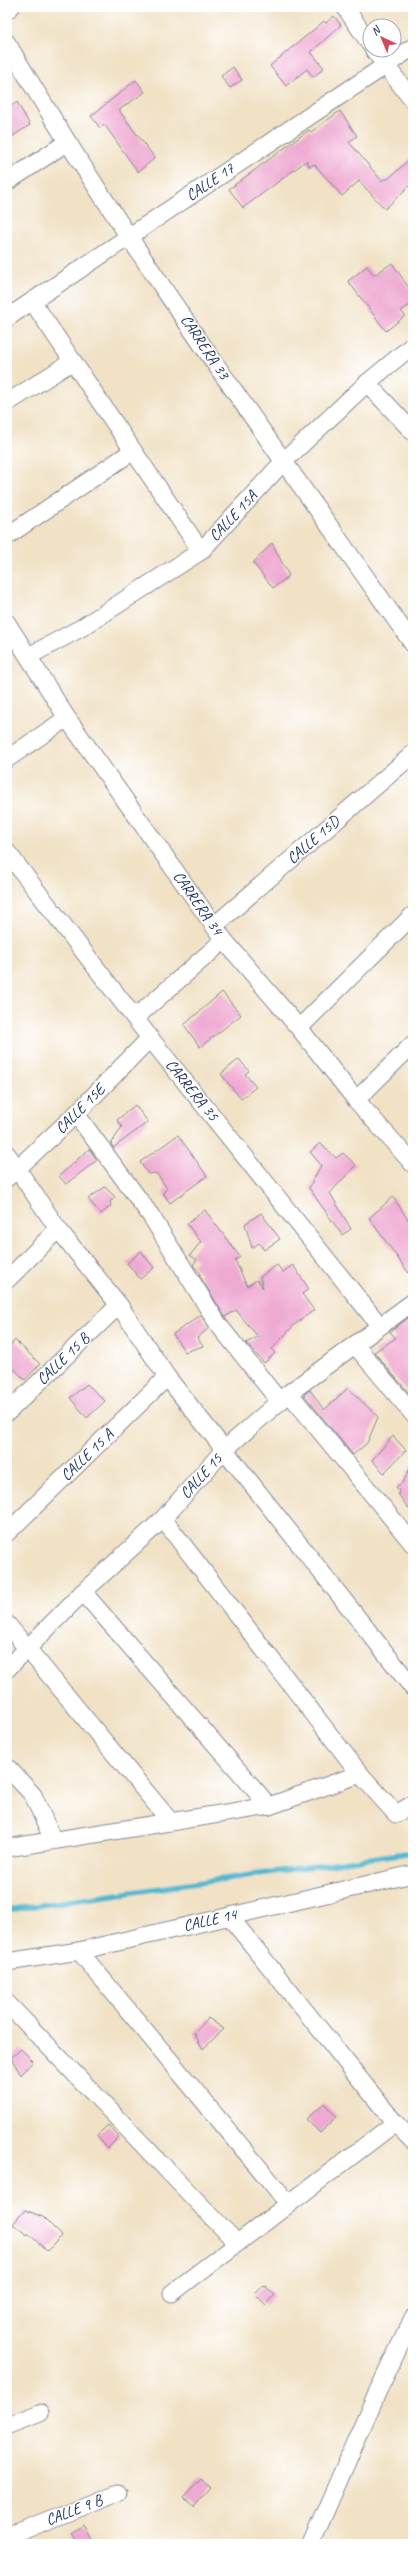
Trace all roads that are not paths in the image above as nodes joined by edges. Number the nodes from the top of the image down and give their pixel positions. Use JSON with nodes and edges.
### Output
{"nodes":[{"id":1,"x":11,"y":7,"type":"edge"},
{"id":2,"x":345,"y":7,"type":"edge"},
{"id":3,"x":7,"y":10,"type":"edge"},
{"id":4,"x":362,"y":32,"type":"edge"},
{"id":5,"x":7,"y":43,"type":"edge"},
{"id":6,"x":413,"y":47,"type":"edge"},
{"id":7,"x":380,"y":58,"type":"edge"},
{"id":8,"x":385,"y":66,"type":"junction"},
{"id":9,"x":413,"y":100,"type":"edge"},
{"id":10,"x":66,"y":143,"type":"junction"},
{"id":11,"x":7,"y":182,"type":"edge"},
{"id":12,"x":129,"y":236,"type":"junction"},
{"id":13,"x":32,"y":301,"type":"junction"},
{"id":14,"x":7,"y":318,"type":"edge"},
{"id":15,"x":413,"y":345,"type":"edge"},
{"id":16,"x":74,"y":361,"type":"junction"},
{"id":17,"x":367,"y":383,"type":"junction"},
{"id":18,"x":10,"y":396,"type":"edge"},
{"id":19,"x":413,"y":432,"type":"edge"},
{"id":20,"x":132,"y":451,"type":"junction"},
{"id":21,"x":284,"y":461,"type":"junction"},
{"id":22,"x":7,"y":536,"type":"edge"},
{"id":23,"x":201,"y":551,"type":"junction"},
{"id":24,"x":7,"y":623,"type":"edge"},
{"id":25,"x":413,"y":644,"type":"edge"},
{"id":26,"x":29,"y":656,"type":"junction"},
{"id":27,"x":67,"y":718,"type":"junction"},
{"id":28,"x":413,"y":754,"type":"edge"},
{"id":29,"x":7,"y":759,"type":"edge"},
{"id":30,"x":7,"y":852,"type":"edge"},
{"id":31,"x":413,"y":915,"type":"edge"},
{"id":32,"x":214,"y":926,"type":"junction"},
{"id":33,"x":224,"y":940,"type":"junction"},
{"id":34,"x":135,"y":1018,"type":"junction"},
{"id":35,"x":299,"y":1028,"type":"junction"},
{"id":36,"x":150,"y":1038,"type":"junction"},
{"id":37,"x":413,"y":1044,"type":"edge"},
{"id":38,"x":356,"y":1100,"type":"junction"},
{"id":39,"x":76,"y":1114,"type":"junction"},
{"id":40,"x":7,"y":1154,"type":"edge"},
{"id":41,"x":413,"y":1164,"type":"edge"},
{"id":42,"x":12,"y":1174,"type":"edge"},
{"id":43,"x":58,"y":1229,"type":"junction"},
{"id":44,"x":7,"y":1280,"type":"edge"},
{"id":45,"x":413,"y":1302,"type":"edge"},
{"id":46,"x":119,"y":1305,"type":"junction"},
{"id":47,"x":380,"y":1326,"type":"junction"},
{"id":48,"x":355,"y":1345,"type":"junction"},
{"id":49,"x":167,"y":1377,"type":"junction"},
{"id":50,"x":284,"y":1398,"type":"junction"},
{"id":51,"x":7,"y":1413,"type":"edge"},
{"id":52,"x":413,"y":1414,"type":"edge"},
{"id":53,"x":224,"y":1450,"type":"junction"},
{"id":54,"x":162,"y":1519,"type":"junction"},
{"id":55,"x":7,"y":1533,"type":"edge"},
{"id":56,"x":413,"y":1544,"type":"edge"},
{"id":57,"x":83,"y":1592,"type":"junction"},
{"id":58,"x":7,"y":1624,"type":"edge"},
{"id":59,"x":29,"y":1647,"type":"junction"},
{"id":60,"x":7,"y":1669,"type":"edge"},
{"id":61,"x":413,"y":1688,"type":"edge"},
{"id":62,"x":7,"y":1767,"type":"edge"},
{"id":63,"x":360,"y":1774,"type":"junction"},
{"id":64,"x":413,"y":1804,"type":"edge"},
{"id":65,"x":269,"y":1806,"type":"junction"},
{"id":66,"x":170,"y":1821,"type":"junction"},
{"id":67,"x":53,"y":1840,"type":"junction"},
{"id":68,"x":7,"y":1848,"type":"edge"},
{"id":69,"x":413,"y":1874,"type":"edge"},
{"id":70,"x":229,"y":1916,"type":"junction"},
{"id":71,"x":78,"y":1951,"type":"junction"},
{"id":72,"x":7,"y":1962,"type":"edge"},
{"id":73,"x":7,"y":2003,"type":"edge"},
{"id":74,"x":395,"y":2123,"type":"junction"},
{"id":75,"x":413,"y":2141,"type":"edge"},
{"id":76,"x":289,"y":2204,"type":"junction"},
{"id":77,"x":237,"y":2243,"type":"junction"},
{"id":78,"x":172,"y":2293,"type":"dead end"},
{"id":79,"x":413,"y":2318,"type":"edge"},
{"id":80,"x":40,"y":2413,"type":"dead end"},
{"id":81,"x":7,"y":2426,"type":"edge"},
{"id":82,"x":118,"y":2493,"type":"dead end"},
{"id":83,"x":7,"y":2536,"type":"edge"},
{"id":84,"x":311,"y":2544,"type":"edge"}],
"edges":[{"from":1,"to":3,"type":"street"},
{"from":2,"to":4,"type":"street"},
{"from":5,"to":10,"type":"street","name":"CARRERA 33"},
{"from":6,"to":8,"type":"street","name":"CALLE 17"},
{"from":7,"to":8,"type":"street"},
{"from":8,"to":9,"type":"street"},
{"from":8,"to":12,"type":"street","name":"CALLE 17"},
{"from":10,"to":11,"type":"street"},
{"from":10,"to":12,"type":"street","name":"CARRERA 33"},
{"from":12,"to":13,"type":"street","name":"CALLE 17"},
{"from":12,"to":21,"type":"street","name":"CARRERA 33"},
{"from":13,"to":14,"type":"street","name":"CALLE 17"},
{"from":13,"to":16,"type":"street"},
{"from":15,"to":17,"type":"street","name":"CALLE 15A"},
{"from":16,"to":18,"type":"street"},
{"from":16,"to":20,"type":"street"},
{"from":17,"to":19,"type":"street"},
{"from":17,"to":21,"type":"street","name":"CALLE 15A"},
{"from":20,"to":22,"type":"street"},
{"from":20,"to":23,"type":"street"},
{"from":21,"to":23,"type":"street","name":"CALLE 15A"},
{"from":21,"to":25,"type":"street","name":"CARRERA 33"},
{"from":23,"to":26,"type":"street","name":"CALLE 15A"},
{"from":24,"to":26,"type":"street","name":"CARRERA 34"},
{"from":26,"to":27,"type":"street","name":"CARRERA 34"},
{"from":27,"to":29,"type":"street"},
{"from":27,"to":32,"type":"street","name":"CARRERA 34"},
{"from":28,"to":32,"type":"street","name":"CALLE 15D"},
{"from":30,"to":34,"type":"street","name":"CARRERA 35"},
{"from":31,"to":35,"type":"street"},
{"from":32,"to":33,"type":"street","name":"CARRERA 34"},
{"from":33,"to":34,"type":"street"},
{"from":33,"to":35,"type":"street","name":"CARRERA 34"},
{"from":34,"to":36,"type":"street","name":"CARRERA 35"},
{"from":35,"to":38,"type":"street","name":"CARRERA 34"},
{"from":36,"to":39,"type":"street","name":"CALLE 15E"},
{"from":36,"to":47,"type":"street","name":"CARRERA 35"},
{"from":37,"to":38,"type":"street"},
{"from":38,"to":41,"type":"street","name":"CARRERA 34"},
{"from":39,"to":42,"type":"street","name":"CALLE 15E"},
{"from":39,"to":50,"type":"street"},
{"from":40,"to":42,"type":"street"},
{"from":42,"to":43,"type":"street"},
{"from":43,"to":44,"type":"street"},
{"from":43,"to":46,"type":"street"},
{"from":45,"to":47,"type":"street","name":"CALLE 15"},
{"from":46,"to":49,"type":"street"},
{"from":46,"to":51,"type":"street","name":"CALLE 15 B"},
{"from":47,"to":48,"type":"street","name":"CALLE 15"},
{"from":48,"to":50,"type":"street","name":"CALLE 15"},
{"from":48,"to":52,"type":"street"},
{"from":49,"to":53,"type":"street"},
{"from":49,"to":55,"type":"street","name":"CALLE 15 A"},
{"from":50,"to":53,"type":"street","name":"CALLE 15"},
{"from":50,"to":56,"type":"street"},
{"from":53,"to":54,"type":"street","name":"CALLE 15"},
{"from":53,"to":61,"type":"street"},
{"from":54,"to":57,"type":"street","name":"CALLE 15"},
{"from":54,"to":63,"type":"street"},
{"from":57,"to":59,"type":"street","name":"CALLE 15"},
{"from":57,"to":65,"type":"street"},
{"from":58,"to":59,"type":"street"},
{"from":59,"to":60,"type":"street","name":"CALLE 15"},
{"from":59,"to":66,"type":"street"},
{"from":62,"to":67,"type":"street"},
{"from":63,"to":64,"type":"street"},
{"from":63,"to":65,"type":"street"},
{"from":65,"to":66,"type":"street"},
{"from":66,"to":67,"type":"street"},
{"from":67,"to":68,"type":"street"},
{"from":69,"to":70,"type":"street","name":"CALLE 14"},
{"from":70,"to":71,"type":"street","name":"CALLE 14"},
{"from":70,"to":74,"type":"street"},
{"from":71,"to":72,"type":"street","name":"CALLE 14"},
{"from":71,"to":76,"type":"street"},
{"from":73,"to":77,"type":"street"},
{"from":74,"to":75,"type":"street"},
{"from":74,"to":76,"type":"street"},
{"from":76,"to":77,"type":"street"},
{"from":77,"to":78,"type":"street"},
{"from":79,"to":84,"type":"street"},
{"from":80,"to":81,"type":"street"},
{"from":82,"to":83,"type":"street","name":"CALLE 9 B"}]}
